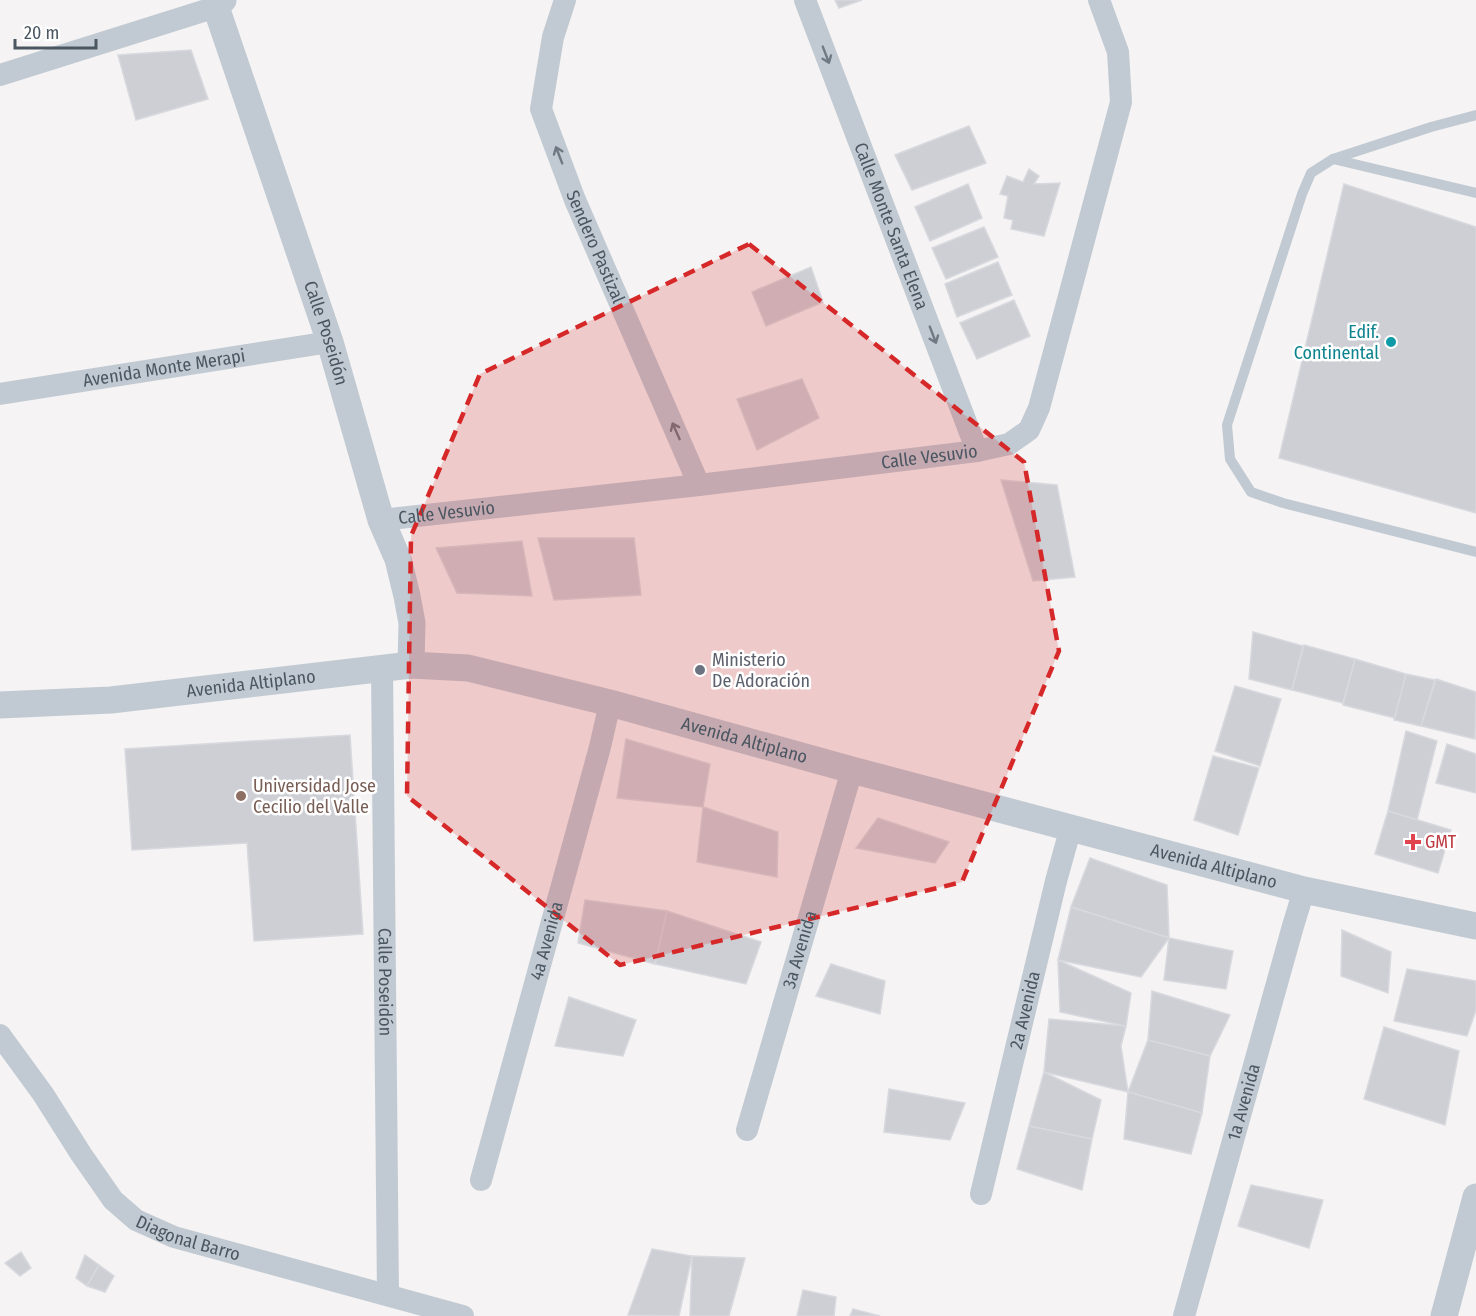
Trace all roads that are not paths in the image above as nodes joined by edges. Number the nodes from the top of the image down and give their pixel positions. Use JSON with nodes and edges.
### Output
{"nodes":[{"id":1,"x":565,"y":0,"type":"edge"},
{"id":2,"x":805,"y":0,"type":"edge"},
{"id":3,"x":1099,"y":0,"type":"edge"},
{"id":4,"x":220,"y":3,"type":"edge"},
{"id":5,"x":0,"y":75,"type":"edge"},
{"id":6,"x":1476,"y":115,"type":"edge"},
{"id":7,"x":1333,"y":159,"type":"junction"},
{"id":8,"x":1476,"y":192,"type":"edge"},
{"id":9,"x":330,"y":342,"type":"junction"},
{"id":10,"x":0,"y":394,"type":"edge"},
{"id":11,"x":977,"y":451,"type":"junction"},
{"id":12,"x":699,"y":485,"type":"junction"},
{"id":13,"x":381,"y":520,"type":"junction"},
{"id":14,"x":1476,"y":552,"type":"edge"},
{"id":15,"x":411,"y":665,"type":"junction"},
{"id":16,"x":382,"y":668,"type":"junction"},
{"id":17,"x":610,"y":703,"type":"junction"},
{"id":18,"x":0,"y":705,"type":"edge"},
{"id":19,"x":852,"y":770,"type":"junction"},
{"id":20,"x":1071,"y":827,"type":"junction"},
{"id":21,"x":1304,"y":890,"type":"junction"},
{"id":22,"x":1476,"y":926,"type":"edge"},
{"id":23,"x":0,"y":1035,"type":"edge"},
{"id":24,"x":747,"y":1130,"type":"dead end"},
{"id":25,"x":481,"y":1180,"type":"dead end"},
{"id":26,"x":981,"y":1194,"type":"dead end"},
{"id":27,"x":1476,"y":1197,"type":"edge"},
{"id":28,"x":388,"y":1295,"type":"junction"},
{"id":29,"x":462,"y":1316,"type":"edge"},
{"id":30,"x":1184,"y":1316,"type":"edge"},
{"id":31,"x":1444,"y":1316,"type":"edge"}],
"edges":[{"from":12,"to":1,"type":"street","name":"Sendero Pastizal","one_way":true},
{"from":2,"to":11,"type":"street","name":"Calle Monte Santa Elena","one_way":true},
{"from":3,"to":11,"type":"street","name":"Calle Vesuvio"},
{"from":4,"to":5,"type":"street"},
{"from":4,"to":9,"type":"street","name":"Calle Poseidón"},
{"from":6,"to":7,"type":"lane"},
{"from":7,"to":8,"type":"lane"},
{"from":7,"to":14,"type":"lane"},
{"from":9,"to":10,"type":"street","name":"Avenida Monte Merapi"},
{"from":9,"to":13,"type":"street","name":"Calle Poseidón"},
{"from":11,"to":12,"type":"street","name":"Calle Vesuvio"},
{"from":12,"to":13,"type":"street","name":"Calle Vesuvio"},
{"from":13,"to":15,"type":"street","name":"Calle Poseidón"},
{"from":15,"to":16,"type":"street","name":"Avenida Altiplano"},
{"from":15,"to":17,"type":"street","name":"Avenida Altiplano"},
{"from":16,"to":18,"type":"street","name":"Avenida Altiplano"},
{"from":16,"to":28,"type":"street","name":"Calle Poseidón"},
{"from":17,"to":19,"type":"street","name":"Avenida Altiplano"},
{"from":17,"to":25,"type":"street","name":"4a Avenida"},
{"from":19,"to":20,"type":"street","name":"Avenida Altiplano"},
{"from":19,"to":24,"type":"street","name":"3a Avenida"},
{"from":20,"to":21,"type":"street","name":"Avenida Altiplano"},
{"from":20,"to":26,"type":"street","name":"2a Avenida"},
{"from":21,"to":22,"type":"street","name":"Avenida Altiplano"},
{"from":21,"to":30,"type":"street","name":"1a Avenida"},
{"from":23,"to":28,"type":"street","name":"Diagonal Barro"},
{"from":27,"to":31,"type":"street"},
{"from":28,"to":29,"type":"street","name":"Diagonal Barro"}]}
